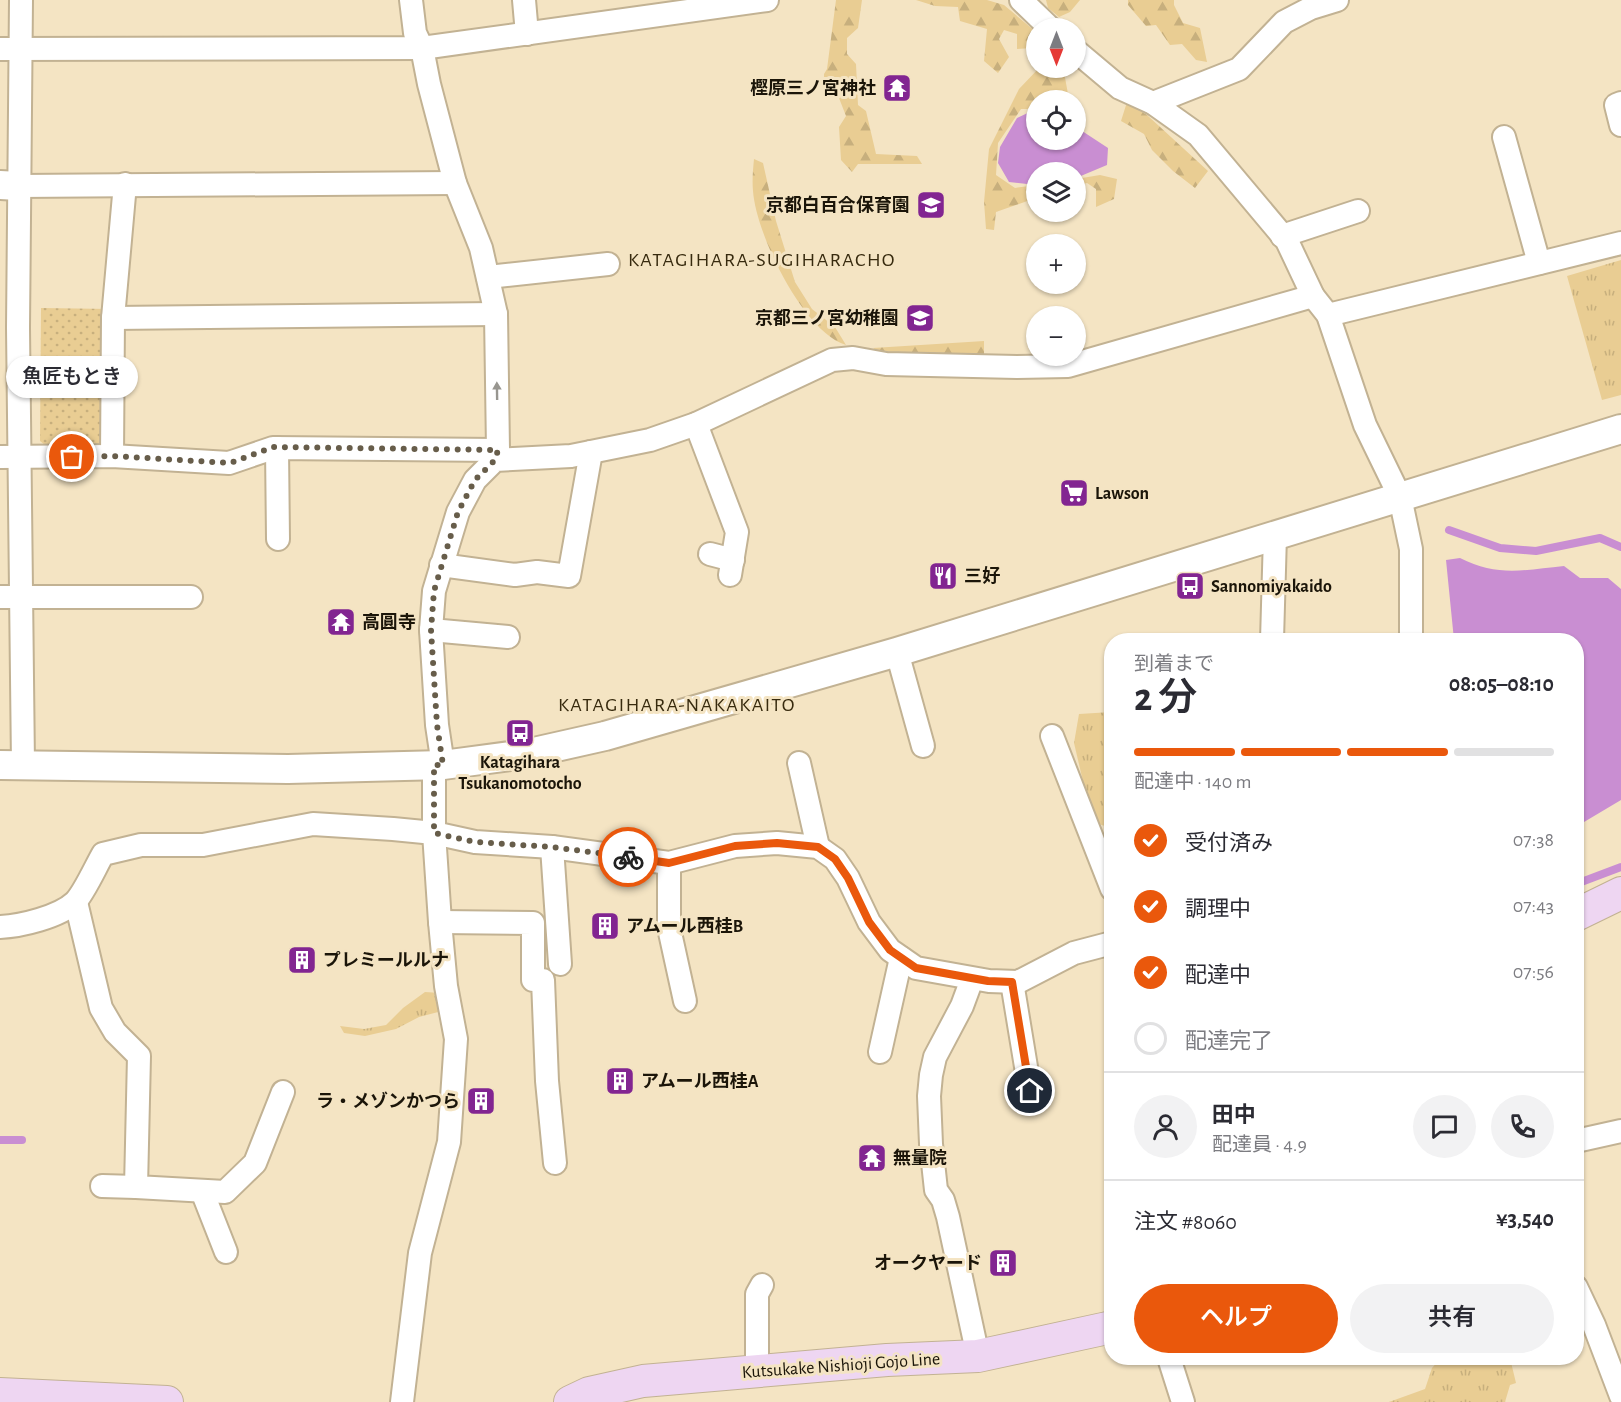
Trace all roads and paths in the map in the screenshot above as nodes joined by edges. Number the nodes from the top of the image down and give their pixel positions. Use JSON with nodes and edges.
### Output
{"nodes":[{"id":1,"x":21,"y":0,"type":"edge"},
{"id":2,"x":411,"y":0,"type":"edge"},
{"id":3,"x":524,"y":0,"type":"edge"},
{"id":4,"x":767,"y":0,"type":"edge"},
{"id":5,"x":1021,"y":0,"type":"edge"},
{"id":6,"x":1325,"y":2,"type":"edge"},
{"id":7,"x":1040,"y":18,"type":"edge"},
{"id":8,"x":527,"y":34,"type":"junction"},
{"id":9,"x":422,"y":48,"type":"junction"},
{"id":10,"x":11,"y":49,"type":"edge"},
{"id":11,"x":1086,"y":59,"type":"edge"},
{"id":12,"x":1154,"y":103,"type":"junction"},
{"id":13,"x":1621,"y":103,"type":"edge"},
{"id":14,"x":1621,"y":125,"type":"edge"},
{"id":15,"x":1504,"y":137,"type":"dead end"},
{"id":16,"x":454,"y":183,"type":"junction"},
{"id":17,"x":125,"y":184,"type":"junction"},
{"id":18,"x":9,"y":185,"type":"edge"},
{"id":19,"x":1358,"y":211,"type":"dead end"},
{"id":20,"x":1282,"y":236,"type":"junction"},
{"id":21,"x":1621,"y":243,"type":"edge"},
{"id":22,"x":1539,"y":263,"type":"junction"},
{"id":23,"x":608,"y":264,"type":"dead end"},
{"id":24,"x":488,"y":277,"type":"junction"},
{"id":25,"x":1312,"y":296,"type":"junction"},
{"id":26,"x":496,"y":314,"type":"junction"},
{"id":27,"x":1328,"y":315,"type":"junction"},
{"id":28,"x":113,"y":318,"type":"junction"},
{"id":29,"x":9,"y":327,"type":"edge"},
{"id":30,"x":696,"y":424,"type":"junction"},
{"id":31,"x":1621,"y":429,"type":"edge"},
{"id":32,"x":277,"y":447,"type":"junction"},
{"id":33,"x":591,"y":452,"type":"junction"},
{"id":34,"x":496,"y":455,"type":"junction"},
{"id":35,"x":112,"y":456,"type":"junction"},
{"id":36,"x":9,"y":457,"type":"edge"},
{"id":37,"x":1401,"y":497,"type":"junction"},
{"id":38,"x":1275,"y":535,"type":"junction"},
{"id":39,"x":278,"y":539,"type":"dead end"},
{"id":40,"x":710,"y":554,"type":"dead end"},
{"id":41,"x":441,"y":565,"type":"junction"},
{"id":42,"x":11,"y":597,"type":"edge"},
{"id":43,"x":191,"y":597,"type":"dead end"},
{"id":44,"x":431,"y":630,"type":"junction"},
{"id":45,"x":1272,"y":633,"type":"edge"},
{"id":46,"x":1411,"y":633,"type":"edge"},
{"id":47,"x":508,"y":637,"type":"dead end"},
{"id":48,"x":897,"y":652,"type":"junction"},
{"id":49,"x":1052,"y":736,"type":"dead end"},
{"id":50,"x":922,"y":746,"type":"dead end"},
{"id":51,"x":799,"y":763,"type":"dead end"},
{"id":52,"x":11,"y":765,"type":"edge"},
{"id":53,"x":439,"y":765,"type":"junction"},
{"id":54,"x":434,"y":833,"type":"junction"},
{"id":55,"x":552,"y":847,"type":"junction"},
{"id":56,"x":818,"y":847,"type":"junction"},
{"id":57,"x":669,"y":863,"type":"junction"},
{"id":58,"x":1104,"y":869,"type":"edge"},
{"id":59,"x":1621,"y":893,"type":"edge"},
{"id":60,"x":76,"y":902,"type":"junction"},
{"id":61,"x":1584,"y":911,"type":"edge"},
{"id":62,"x":440,"y":922,"type":"junction"},
{"id":63,"x":0,"y":927,"type":"edge"},
{"id":64,"x":1104,"y":945,"type":"edge"},
{"id":65,"x":901,"y":958,"type":"junction"},
{"id":66,"x":560,"y":964,"type":"dead end"},
{"id":67,"x":972,"y":979,"type":"junction"},
{"id":68,"x":1012,"y":982,"type":"junction"},
{"id":69,"x":685,"y":1001,"type":"dead end"},
{"id":70,"x":880,"y":1052,"type":"dead end"},
{"id":71,"x":1030,"y":1091,"type":"dead end"},
{"id":72,"x":283,"y":1092,"type":"dead end"},
{"id":73,"x":1621,"y":1131,"type":"edge"},
{"id":74,"x":1584,"y":1139,"type":"edge"},
{"id":75,"x":555,"y":1163,"type":"dead end"},
{"id":76,"x":102,"y":1186,"type":"dead end"},
{"id":77,"x":136,"y":1187,"type":"junction"},
{"id":78,"x":202,"y":1191,"type":"junction"},
{"id":79,"x":226,"y":1252,"type":"dead end"},
{"id":80,"x":762,"y":1285,"type":"dead end"},
{"id":81,"x":1584,"y":1304,"type":"edge"},
{"id":82,"x":1104,"y":1329,"type":"edge"},
{"id":83,"x":978,"y":1356,"type":"junction"},
{"id":84,"x":1171,"y":1365,"type":"edge"},
{"id":85,"x":757,"y":1371,"type":"junction"},
{"id":86,"x":0,"y":1394,"type":"edge"},
{"id":87,"x":1621,"y":1396,"type":"edge"},
{"id":88,"x":167,"y":1402,"type":"edge"},
{"id":89,"x":402,"y":1402,"type":"edge"},
{"id":90,"x":570,"y":1402,"type":"edge"},
{"id":91,"x":1182,"y":1402,"type":"edge"}],
"edges":[{"from":1,"to":10,"type":"street"},
{"from":2,"to":9,"type":"street"},
{"from":3,"to":8,"type":"street"},
{"from":4,"to":8,"type":"street"},
{"from":5,"to":7,"type":"street"},
{"from":6,"to":12,"type":"street"},
{"from":8,"to":9,"type":"street"},
{"from":9,"to":10,"type":"street"},
{"from":9,"to":16,"type":"street"},
{"from":10,"to":18,"type":"street"},
{"from":11,"to":12,"type":"street"},
{"from":12,"to":20,"type":"street"},
{"from":13,"to":14,"type":"street"},
{"from":15,"to":22,"type":"street"},
{"from":16,"to":17,"type":"street"},
{"from":16,"to":24,"type":"street"},
{"from":17,"to":18,"type":"street"},
{"from":17,"to":28,"type":"street"},
{"from":18,"to":29,"type":"street"},
{"from":19,"to":20,"type":"street"},
{"from":20,"to":25,"type":"street"},
{"from":21,"to":22,"type":"street"},
{"from":22,"to":27,"type":"street"},
{"from":23,"to":24,"type":"street"},
{"from":24,"to":26,"type":"street"},
{"from":25,"to":27,"type":"street"},
{"from":25,"to":30,"type":"street"},
{"from":26,"to":28,"type":"street"},
{"from":34,"to":26,"type":"street","one_way":true},
{"from":27,"to":37,"type":"street"},
{"from":28,"to":35,"type":"street"},
{"from":29,"to":36,"type":"street"},
{"from":30,"to":33,"type":"street"},
{"from":30,"to":40,"type":"street"},
{"from":31,"to":37,"type":"street"},
{"from":32,"to":34,"type":"street"},
{"from":32,"to":35,"type":"street"},
{"from":32,"to":39,"type":"street"},
{"from":33,"to":34,"type":"street"},
{"from":33,"to":41,"type":"street"},
{"from":34,"to":41,"type":"street"},
{"from":35,"to":36,"type":"street"},
{"from":36,"to":42,"type":"street"},
{"from":37,"to":38,"type":"street"},
{"from":37,"to":46,"type":"street"},
{"from":38,"to":45,"type":"street"},
{"from":38,"to":48,"type":"street"},
{"from":41,"to":44,"type":"street"},
{"from":42,"to":43,"type":"street"},
{"from":42,"to":52,"type":"street"},
{"from":44,"to":47,"type":"street"},
{"from":44,"to":53,"type":"street"},
{"from":48,"to":50,"type":"street"},
{"from":48,"to":53,"type":"street"},
{"from":49,"to":58,"type":"street"},
{"from":51,"to":56,"type":"street"},
{"from":52,"to":53,"type":"street"},
{"from":53,"to":54,"type":"street"},
{"from":54,"to":55,"type":"street"},
{"from":54,"to":60,"type":"street"},
{"from":54,"to":62,"type":"street"},
{"from":55,"to":57,"type":"street"},
{"from":55,"to":66,"type":"street"},
{"from":56,"to":57,"type":"street"},
{"from":56,"to":65,"type":"street"},
{"from":57,"to":69,"type":"street"},
{"from":59,"to":61,"type":"main road"},
{"from":60,"to":63,"type":"street"},
{"from":60,"to":77,"type":"street"},
{"from":62,"to":75,"type":"street"},
{"from":62,"to":89,"type":"street"},
{"from":64,"to":68,"type":"street"},
{"from":65,"to":67,"type":"street"},
{"from":65,"to":70,"type":"street"},
{"from":67,"to":68,"type":"street"},
{"from":67,"to":83,"type":"street"},
{"from":68,"to":71,"type":"street"},
{"from":72,"to":78,"type":"street"},
{"from":73,"to":74,"type":"street"},
{"from":76,"to":77,"type":"street"},
{"from":77,"to":78,"type":"street"},
{"from":78,"to":79,"type":"street"},
{"from":80,"to":85,"type":"street"},
{"from":81,"to":87,"type":"street"},
{"from":82,"to":83,"type":"main road","name":"Kutsukake Nishioji Gojo Line"},
{"from":83,"to":85,"type":"main road","name":"Kutsukake Nishioji Gojo Line"},
{"from":84,"to":91,"type":"street"},
{"from":85,"to":90,"type":"main road","name":"Kutsukake Nishioji Gojo Line"},
{"from":86,"to":88,"type":"main road"}]}
